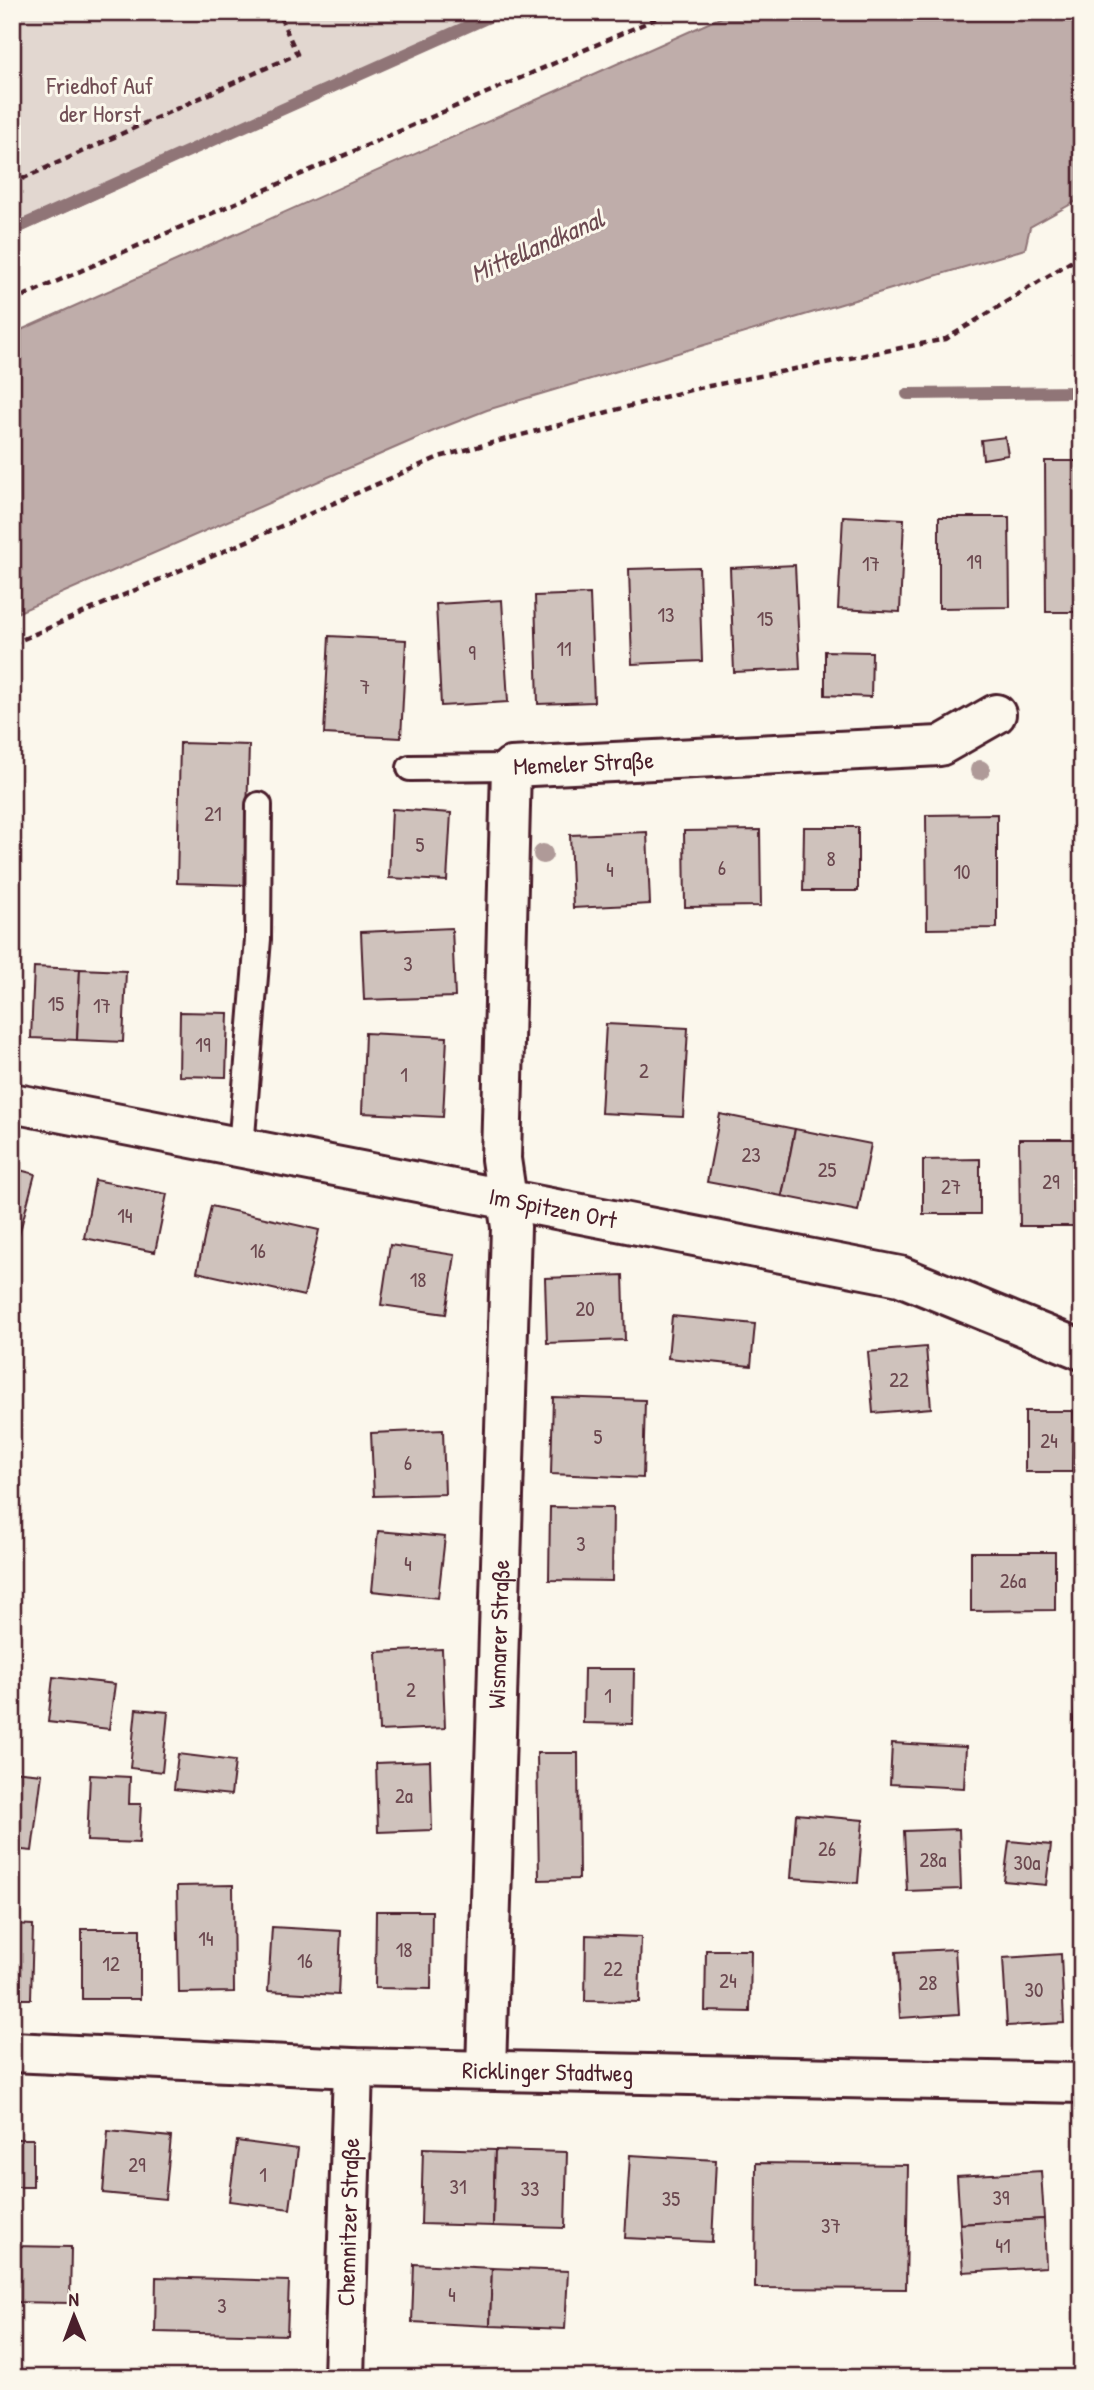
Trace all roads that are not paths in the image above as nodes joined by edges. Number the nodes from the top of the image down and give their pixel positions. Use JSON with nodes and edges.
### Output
{"nodes":[{"id":1,"x":996,"y":714,"type":"dead end"},
{"id":2,"x":511,"y":767,"type":"junction"},
{"id":3,"x":410,"y":768,"type":"dead end"},
{"id":4,"x":259,"y":805,"type":"dead end"},
{"id":5,"x":12,"y":1103,"type":"edge"},
{"id":6,"x":241,"y":1148,"type":"junction"},
{"id":7,"x":506,"y":1199,"type":"junction"},
{"id":8,"x":1082,"y":1350,"type":"edge"},
{"id":9,"x":12,"y":2052,"type":"edge"},
{"id":10,"x":353,"y":2068,"type":"junction"},
{"id":11,"x":486,"y":2070,"type":"junction"},
{"id":12,"x":1082,"y":2083,"type":"edge"},
{"id":13,"x":344,"y":2378,"type":"edge"}],
"edges":[{"from":1,"to":2,"type":"street","name":"Memeler Straße"},
{"from":2,"to":3,"type":"lane"},
{"from":2,"to":7,"type":"street","name":"Memeler Straße"},
{"from":4,"to":6,"type":"lane"},
{"from":5,"to":6,"type":"street","name":"Im Spitzen Ort"},
{"from":6,"to":7,"type":"street","name":"Im Spitzen Ort"},
{"from":7,"to":8,"type":"street","name":"Im Spitzen Ort"},
{"from":7,"to":11,"type":"street","name":"Wismarer Straße"},
{"from":9,"to":10,"type":"street","name":"Ricklinger Stadtweg"},
{"from":10,"to":11,"type":"street","name":"Ricklinger Stadtweg"},
{"from":10,"to":13,"type":"street","name":"Chemnitzer Straße"},
{"from":11,"to":12,"type":"street","name":"Ricklinger Stadtweg"}]}
